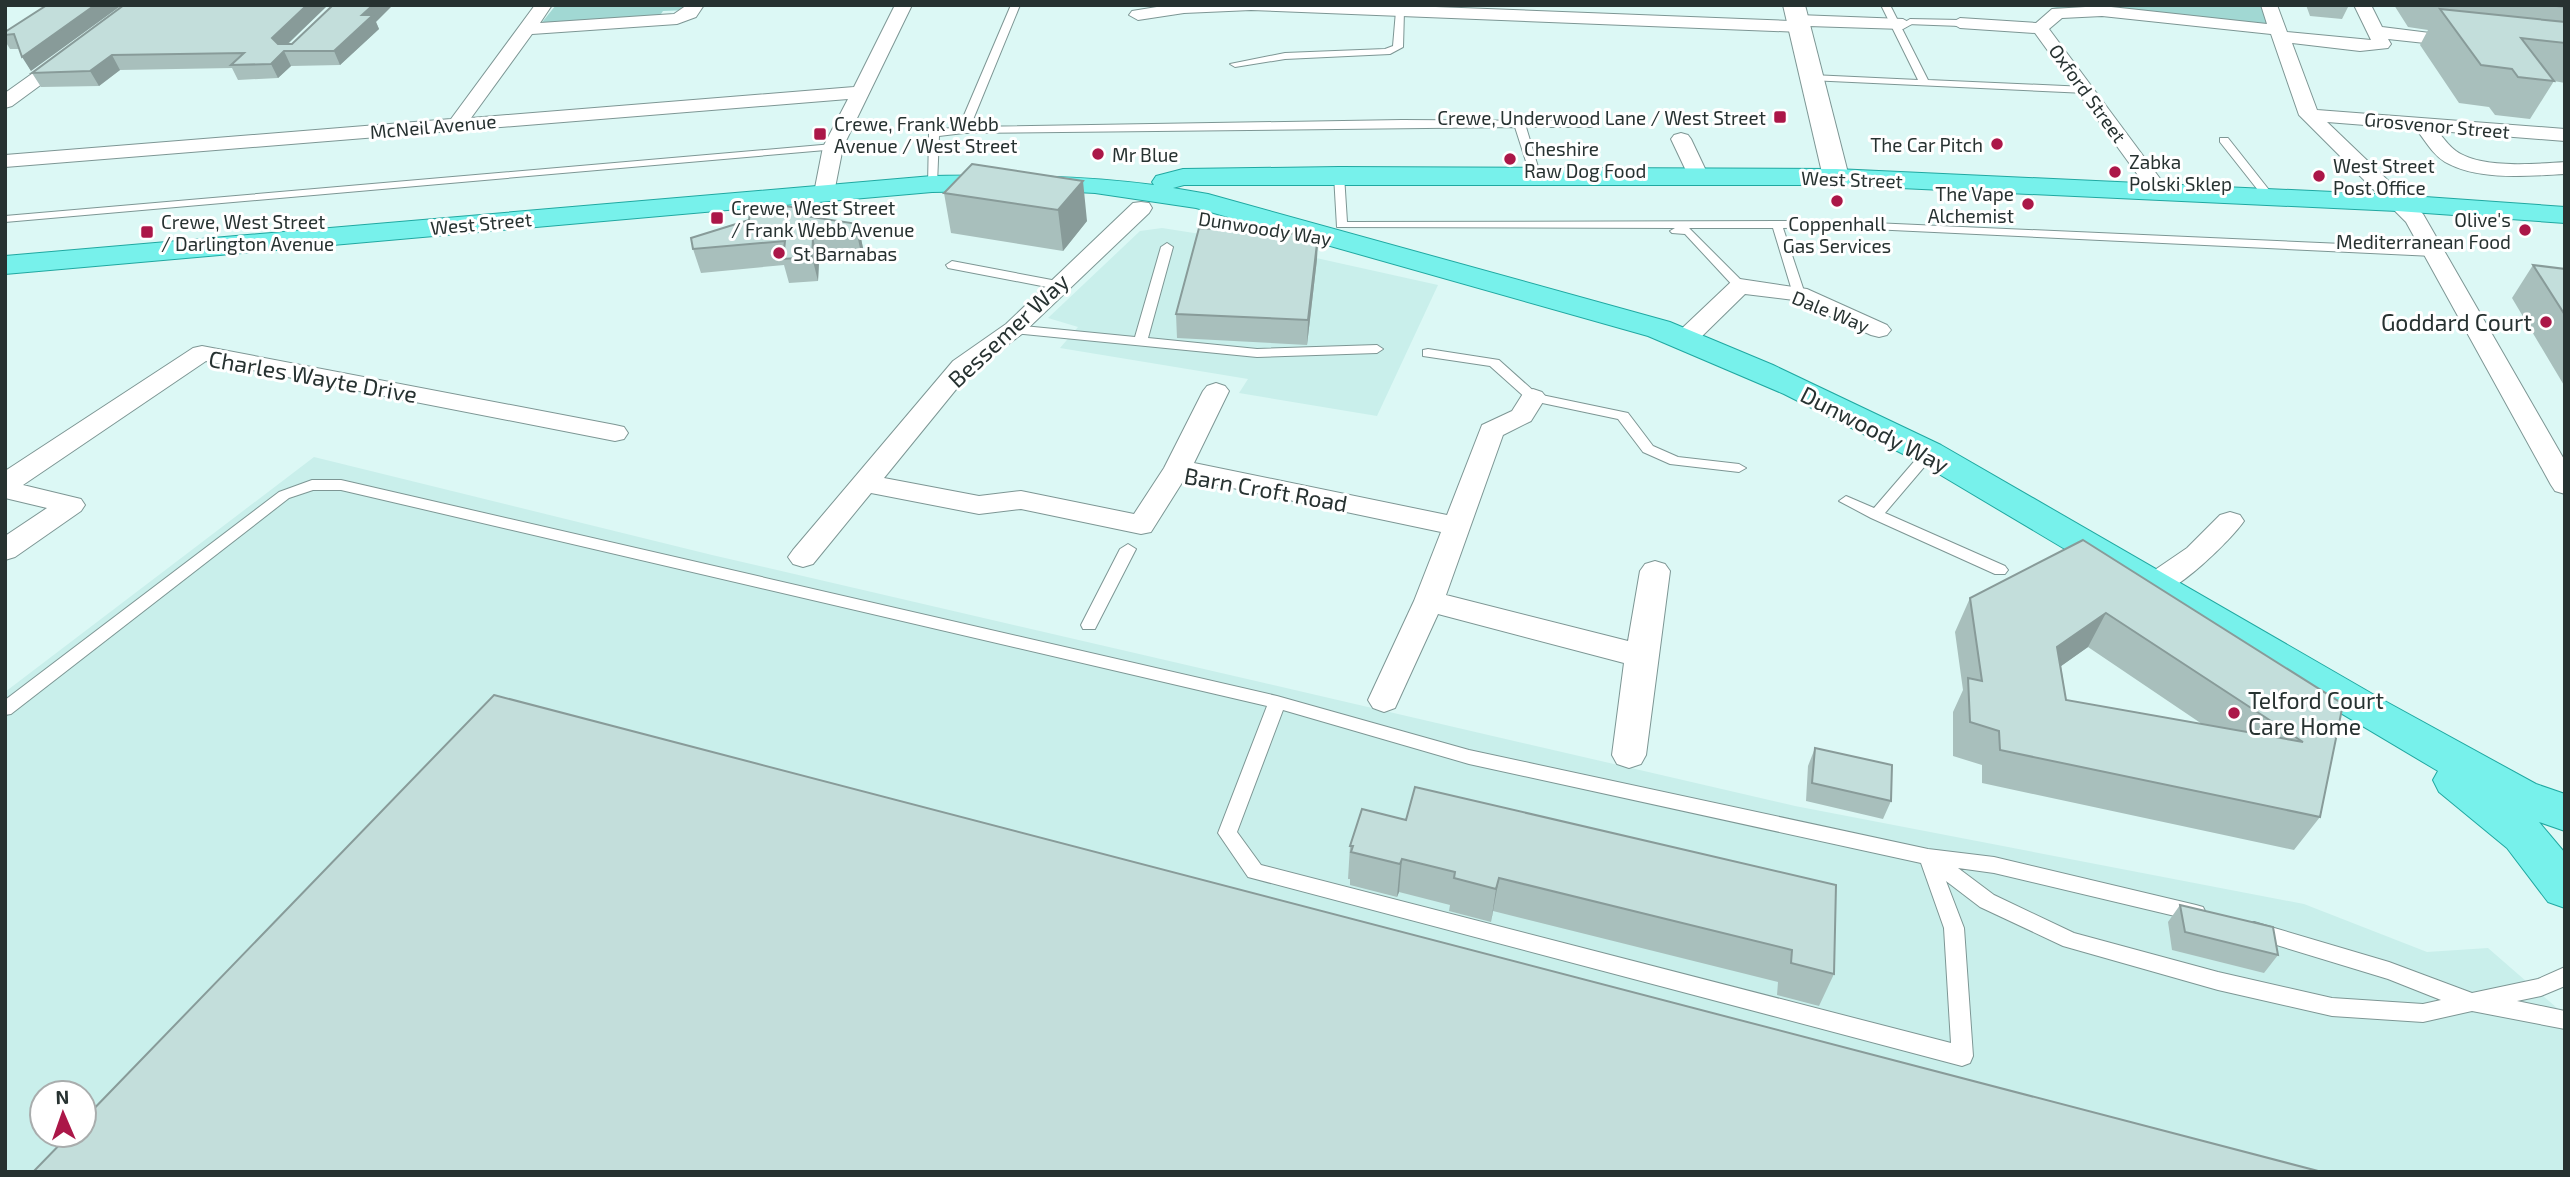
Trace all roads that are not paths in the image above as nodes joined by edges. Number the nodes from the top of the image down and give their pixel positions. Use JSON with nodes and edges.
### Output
{"nodes":[{"id":1,"x":544,"y":5,"type":"edge"},
{"id":2,"x":696,"y":5,"type":"edge"},
{"id":3,"x":904,"y":5,"type":"edge"},
{"id":4,"x":1016,"y":5,"type":"edge"},
{"id":5,"x":1885,"y":5,"type":"edge"},
{"id":6,"x":2269,"y":5,"type":"edge"},
{"id":7,"x":2362,"y":5,"type":"edge"},
{"id":8,"x":1134,"y":10,"type":"edge"},
{"id":9,"x":1928,"y":10,"type":"dead end"},
{"id":10,"x":1400,"y":11,"type":"junction"},
{"id":11,"x":1798,"y":17,"type":"edge"},
{"id":12,"x":1932,"y":22,"type":"junction"},
{"id":13,"x":1903,"y":23,"type":"junction"},
{"id":14,"x":1960,"y":23,"type":"joint"},
{"id":15,"x":2040,"y":28,"type":"junction"},
{"id":16,"x":524,"y":29,"type":"junction"},
{"id":17,"x":1152,"y":32,"type":"dead end"},
{"id":18,"x":2376,"y":32,"type":"junction"},
{"id":19,"x":2280,"y":33,"type":"junction"},
{"id":20,"x":1936,"y":36,"type":"dead end"},
{"id":21,"x":2485,"y":44,"type":"edge"},
{"id":22,"x":83,"y":46,"type":"edge"},
{"id":23,"x":1235,"y":64,"type":"dead end"},
{"id":24,"x":1812,"y":78,"type":"junction"},
{"id":25,"x":1925,"y":83,"type":"junction"},
{"id":26,"x":2086,"y":90,"type":"junction"},
{"id":27,"x":861,"y":92,"type":"junction"},
{"id":28,"x":5,"y":102,"type":"edge"},
{"id":29,"x":2309,"y":115,"type":"junction"},
{"id":30,"x":457,"y":124,"type":"junction"},
{"id":31,"x":1595,"y":124,"type":"dead end"},
{"id":32,"x":2422,"y":124,"type":"junction"},
{"id":33,"x":1520,"y":125,"type":"junction"},
{"id":34,"x":964,"y":130,"type":"junction"},
{"id":35,"x":2565,"y":135,"type":"edge"},
{"id":36,"x":1681,"y":139,"type":"dead end"},
{"id":37,"x":2224,"y":140,"type":"dead end"},
{"id":38,"x":834,"y":147,"type":"junction"},
{"id":39,"x":5,"y":161,"type":"edge"},
{"id":40,"x":2556,"y":169,"type":"edge"},
{"id":41,"x":1339,"y":175,"type":"junction"},
{"id":42,"x":1265,"y":176,"type":"junction"},
{"id":43,"x":1536,"y":177,"type":"junction"},
{"id":44,"x":1699,"y":177,"type":"junction"},
{"id":45,"x":1836,"y":177,"type":"junction"},
{"id":46,"x":945,"y":184,"type":"junction"},
{"id":47,"x":2160,"y":192,"type":"junction"},
{"id":48,"x":824,"y":193,"type":"junction"},
{"id":49,"x":2269,"y":197,"type":"junction"},
{"id":50,"x":1143,"y":200,"type":"junction"},
{"id":51,"x":2397,"y":203,"type":"junction"},
{"id":52,"x":1193,"y":208,"type":"junction"},
{"id":53,"x":2564,"y":209,"type":"edge"},
{"id":54,"x":5,"y":219,"type":"edge"},
{"id":55,"x":1778,"y":229,"type":"dead end"},
{"id":56,"x":1624,"y":232,"type":"dead end"},
{"id":57,"x":1167,"y":247,"type":"dead end"},
{"id":58,"x":2433,"y":253,"type":"junction"},
{"id":59,"x":952,"y":265,"type":"dead end"},
{"id":60,"x":8,"y":268,"type":"edge"},
{"id":61,"x":1058,"y":285,"type":"junction"},
{"id":62,"x":1741,"y":286,"type":"junction"},
{"id":63,"x":1799,"y":294,"type":"junction"},
{"id":64,"x":1014,"y":329,"type":"junction"},
{"id":65,"x":1879,"y":330,"type":"dead end"},
{"id":66,"x":1685,"y":339,"type":"junction"},
{"id":67,"x":1140,"y":343,"type":"junction"},
{"id":68,"x":1377,"y":349,"type":"dead end"},
{"id":69,"x":1428,"y":353,"type":"dead end"},
{"id":70,"x":1216,"y":391,"type":"dead end"},
{"id":71,"x":1533,"y":397,"type":"junction"},
{"id":72,"x":615,"y":433,"type":"dead end"},
{"id":73,"x":1929,"y":453,"type":"junction"},
{"id":74,"x":1178,"y":468,"type":"junction"},
{"id":75,"x":1739,"y":468,"type":"dead end"},
{"id":76,"x":866,"y":483,"type":"junction"},
{"id":77,"x":2565,"y":485,"type":"edge"},
{"id":78,"x":5,"y":486,"type":"edge"},
{"id":79,"x":1846,"y":501,"type":"dead end"},
{"id":80,"x":1876,"y":515,"type":"junction"},
{"id":81,"x":2230,"y":521,"type":"dead end"},
{"id":82,"x":1457,"y":526,"type":"junction"},
{"id":83,"x":1134,"y":537,"type":"junction"},
{"id":84,"x":5,"y":551,"type":"edge"},
{"id":85,"x":803,"y":557,"type":"dead end"},
{"id":86,"x":2000,"y":570,"type":"dead end"},
{"id":87,"x":1656,"y":571,"type":"dead end"},
{"id":88,"x":2153,"y":586,"type":"junction"},
{"id":89,"x":1429,"y":601,"type":"junction"},
{"id":90,"x":1089,"y":625,"type":"dead end"},
{"id":91,"x":1640,"y":656,"type":"junction"},
{"id":92,"x":1384,"y":700,"type":"dead end"},
{"id":93,"x":1277,"y":702,"type":"junction"},
{"id":94,"x":5,"y":709,"type":"edge"},
{"id":95,"x":2368,"y":711,"type":"junction"},
{"id":96,"x":1629,"y":755,"type":"dead end"},
{"id":97,"x":2565,"y":813,"type":"edge"},
{"id":98,"x":1928,"y":857,"type":"junction"},
{"id":99,"x":2565,"y":888,"type":"edge"},
{"id":100,"x":2209,"y":916,"type":"edge"},
{"id":101,"x":2234,"y":924,"type":"edge"},
{"id":102,"x":2565,"y":976,"type":"edge"},
{"id":103,"x":2472,"y":1002,"type":"junction"},
{"id":104,"x":2565,"y":1020,"type":"edge"}],
"edges":[{"from":1,"to":16,"type":"street"},
{"from":2,"to":16,"type":"street"},
{"from":3,"to":27,"type":"street"},
{"from":4,"to":34,"type":"lane"},
{"from":5,"to":13,"type":"lane"},
{"from":6,"to":19,"type":"street"},
{"from":7,"to":18,"type":"street"},
{"from":8,"to":10,"type":"street"},
{"from":8,"to":17,"type":"street"},
{"from":9,"to":12,"type":"lane"},
{"from":10,"to":11,"type":"street"},
{"from":10,"to":23,"type":"lane"},
{"from":11,"to":13,"type":"street"},
{"from":11,"to":24,"type":"street"},
{"from":12,"to":13,"type":"lane","name":"Oxford Street"},
{"from":12,"to":14,"type":"lane","name":"Oxford Street"},
{"from":12,"to":20,"type":"lane"},
{"from":13,"to":25,"type":"lane"},
{"from":14,"to":15,"type":"street","name":"Oxford Street"},
{"from":15,"to":19,"type":"street","name":"Oxford Street"},
{"from":15,"to":26,"type":"street","name":"Oxford Street"},
{"from":16,"to":30,"type":"street"},
{"from":18,"to":19,"type":"street","name":"Oxford Street"},
{"from":18,"to":21,"type":"street"},
{"from":19,"to":29,"type":"street"},
{"from":22,"to":28,"type":"street"},
{"from":24,"to":25,"type":"lane"},
{"from":24,"to":45,"type":"street"},
{"from":25,"to":26,"type":"lane"},
{"from":26,"to":47,"type":"street","name":"Oxford Street"},
{"from":27,"to":30,"type":"street","name":"McNeil Avenue"},
{"from":27,"to":38,"type":"street"},
{"from":29,"to":32,"type":"street","name":"Grosvenor Street"},
{"from":29,"to":51,"type":"street"},
{"from":30,"to":39,"type":"street","name":"McNeil Avenue"},
{"from":31,"to":33,"type":"lane"},
{"from":32,"to":35,"type":"street","name":"Grosvenor Street"},
{"from":32,"to":40,"type":"street"},
{"from":33,"to":34,"type":"lane"},
{"from":33,"to":43,"type":"lane"},
{"from":34,"to":46,"type":"lane"},
{"from":36,"to":44,"type":"street"},
{"from":37,"to":49,"type":"lane"},
{"from":38,"to":48,"type":"street"},
{"from":38,"to":54,"type":"lane"},
{"from":40,"to":53,"type":"street"},
{"from":41,"to":42,"type":"main road","name":"West Street"},
{"from":41,"to":43,"type":"main road","name":"West Street"},
{"from":41,"to":58,"type":"lane"},
{"from":42,"to":50,"type":"main road","name":"West Street"},
{"from":42,"to":52,"type":"main road","name":"West Street"},
{"from":43,"to":44,"type":"main road","name":"West Street"},
{"from":44,"to":45,"type":"main road","name":"West Street"},
{"from":45,"to":47,"type":"main road","name":"West Street"},
{"from":46,"to":48,"type":"main road","name":"West Street"},
{"from":46,"to":50,"type":"main road","name":"West Street"},
{"from":47,"to":49,"type":"main road","name":"West Street"},
{"from":48,"to":60,"type":"main road","name":"West Street"},
{"from":49,"to":51,"type":"main road","name":"West Street"},
{"from":50,"to":52,"type":"main road","name":"West Street"},
{"from":50,"to":61,"type":"street","name":"Bessemer Way"},
{"from":51,"to":53,"type":"main road","name":"West Street"},
{"from":51,"to":58,"type":"street"},
{"from":52,"to":66,"type":"main road","name":"Dunwoody Way"},
{"from":55,"to":63,"type":"lane"},
{"from":56,"to":62,"type":"lane"},
{"from":57,"to":67,"type":"lane"},
{"from":58,"to":77,"type":"street"},
{"from":59,"to":61,"type":"lane"},
{"from":61,"to":64,"type":"street","name":"Bessemer Way"},
{"from":62,"to":63,"type":"street","name":"Dale Way"},
{"from":62,"to":66,"type":"street"},
{"from":63,"to":65,"type":"street","name":"Dale Way"},
{"from":64,"to":67,"type":"lane"},
{"from":64,"to":76,"type":"street","name":"Bessemer Way"},
{"from":66,"to":73,"type":"main road","name":"Dunwoody Way"},
{"from":67,"to":68,"type":"lane"},
{"from":69,"to":71,"type":"lane"},
{"from":70,"to":74,"type":"street"},
{"from":71,"to":75,"type":"lane"},
{"from":71,"to":82,"type":"street"},
{"from":72,"to":78,"type":"street","name":"Charles Wayte Drive"},
{"from":73,"to":80,"type":"lane"},
{"from":73,"to":88,"type":"main road","name":"Dunwoody Way"},
{"from":74,"to":82,"type":"street","name":"Barn Croft Road"},
{"from":74,"to":83,"type":"street","name":"Barn Croft Road"},
{"from":76,"to":83,"type":"street"},
{"from":76,"to":85,"type":"street","name":"Bessemer Way"},
{"from":78,"to":84,"type":"street"},
{"from":79,"to":80,"type":"lane"},
{"from":80,"to":86,"type":"lane"},
{"from":81,"to":88,"type":"street"},
{"from":82,"to":89,"type":"street"},
{"from":83,"to":90,"type":"lane"},
{"from":87,"to":91,"type":"street"},
{"from":88,"to":95,"type":"main road","name":"Dunwoody Way"},
{"from":89,"to":91,"type":"street"},
{"from":89,"to":92,"type":"street"},
{"from":91,"to":96,"type":"street"},
{"from":93,"to":94,"type":"lane"},
{"from":93,"to":98,"type":"lane"},
{"from":93,"to":98,"type":"lane"},
{"from":95,"to":97,"type":"main road","name":"Dunwoody Way"},
{"from":95,"to":99,"type":"main road","name":"Dunwoody Way"},
{"from":98,"to":100,"type":"lane"},
{"from":98,"to":103,"type":"lane"},
{"from":101,"to":103,"type":"lane"},
{"from":102,"to":103,"type":"lane"},
{"from":103,"to":104,"type":"lane"}]}
